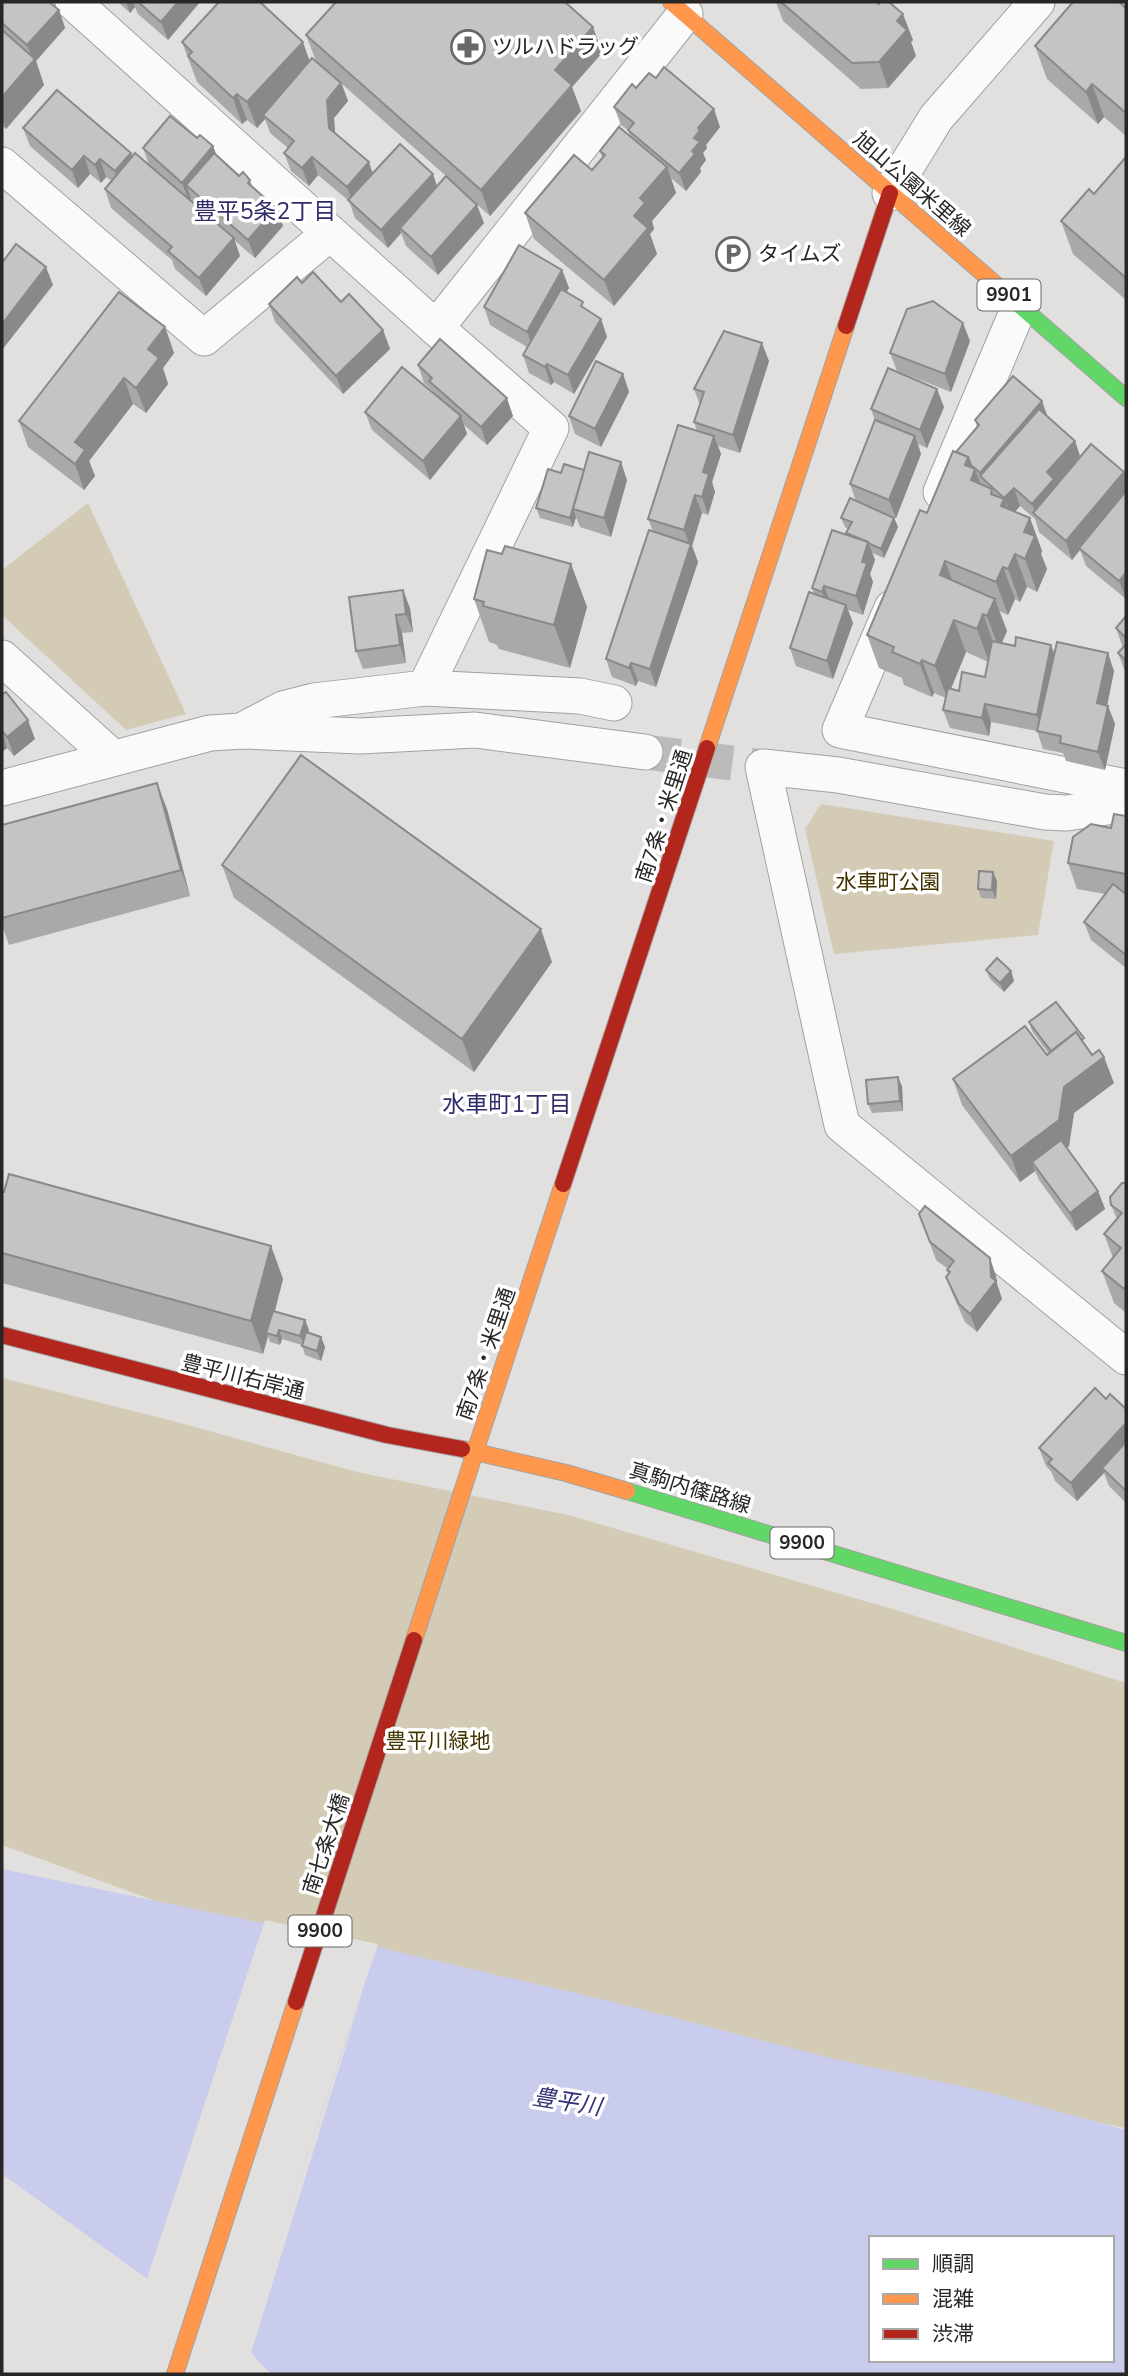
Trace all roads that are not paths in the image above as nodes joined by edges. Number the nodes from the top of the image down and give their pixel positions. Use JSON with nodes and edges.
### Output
{"nodes":[{"id":1,"x":73,"y":2,"type":"edge"},
{"id":2,"x":1037,"y":2,"type":"edge"},
{"id":3,"x":678,"y":8,"type":"edge"},
{"id":4,"x":2,"y":165,"type":"edge"},
{"id":5,"x":890,"y":193,"type":"junction"},
{"id":6,"x":330,"y":233,"type":"junction"},
{"id":7,"x":1020,"y":305,"type":"junction"},
{"id":8,"x":436,"y":328,"type":"junction"},
{"id":9,"x":1126,"y":398,"type":"edge"},
{"id":10,"x":931,"y":516,"type":"edge"},
{"id":11,"x":904,"y":579,"type":"edge"},
{"id":12,"x":2,"y":657,"type":"edge"},
{"id":13,"x":425,"y":688,"type":"junction"},
{"id":14,"x":614,"y":702,"type":"dead end"},
{"id":15,"x":242,"y":731,"type":"junction"},
{"id":16,"x":645,"y":752,"type":"tunnel mouth"},
{"id":17,"x":113,"y":758,"type":"junction"},
{"id":18,"x":1126,"y":787,"type":"edge"},
{"id":19,"x":2,"y":788,"type":"edge"},
{"id":20,"x":1126,"y":804,"type":"edge"},
{"id":21,"x":2,"y":1335,"type":"edge"},
{"id":22,"x":1126,"y":1357,"type":"edge"},
{"id":23,"x":475,"y":1452,"type":"junction"},
{"id":24,"x":1126,"y":1643,"type":"edge"},
{"id":25,"x":175,"y":2374,"type":"edge"}],
"edges":[{"from":1,"to":6,"type":"street"},
{"from":2,"to":5,"type":"street"},
{"from":3,"to":5,"type":"main road","name":"旭山公園米里線","number":"9901"},
{"from":3,"to":8,"type":"street"},
{"from":4,"to":6,"type":"street"},
{"from":5,"to":7,"type":"main road","name":"旭山公園米里線","number":"9901"},
{"from":5,"to":23,"type":"main road","name":"南7条・米里通"},
{"from":6,"to":8,"type":"street"},
{"from":7,"to":9,"type":"main road","name":"旭山公園米里線","number":"9901"},
{"from":7,"to":10,"type":"street"},
{"from":8,"to":13,"type":"street"},
{"from":11,"to":18,"type":"street"},
{"from":12,"to":17,"type":"street"},
{"from":13,"to":14,"type":"street"},
{"from":13,"to":15,"type":"street"},
{"from":15,"to":16,"type":"street"},
{"from":15,"to":17,"type":"street"},
{"from":17,"to":19,"type":"street"},
{"from":20,"to":22,"type":"street"},
{"from":21,"to":23,"type":"main road","name":"豊平川右岸通"},
{"from":23,"to":24,"type":"main road","name":"真駒内篠路線","number":"9900"},
{"from":23,"to":25,"type":"main road","name":"南七条大橋","number":"9900"}]}
